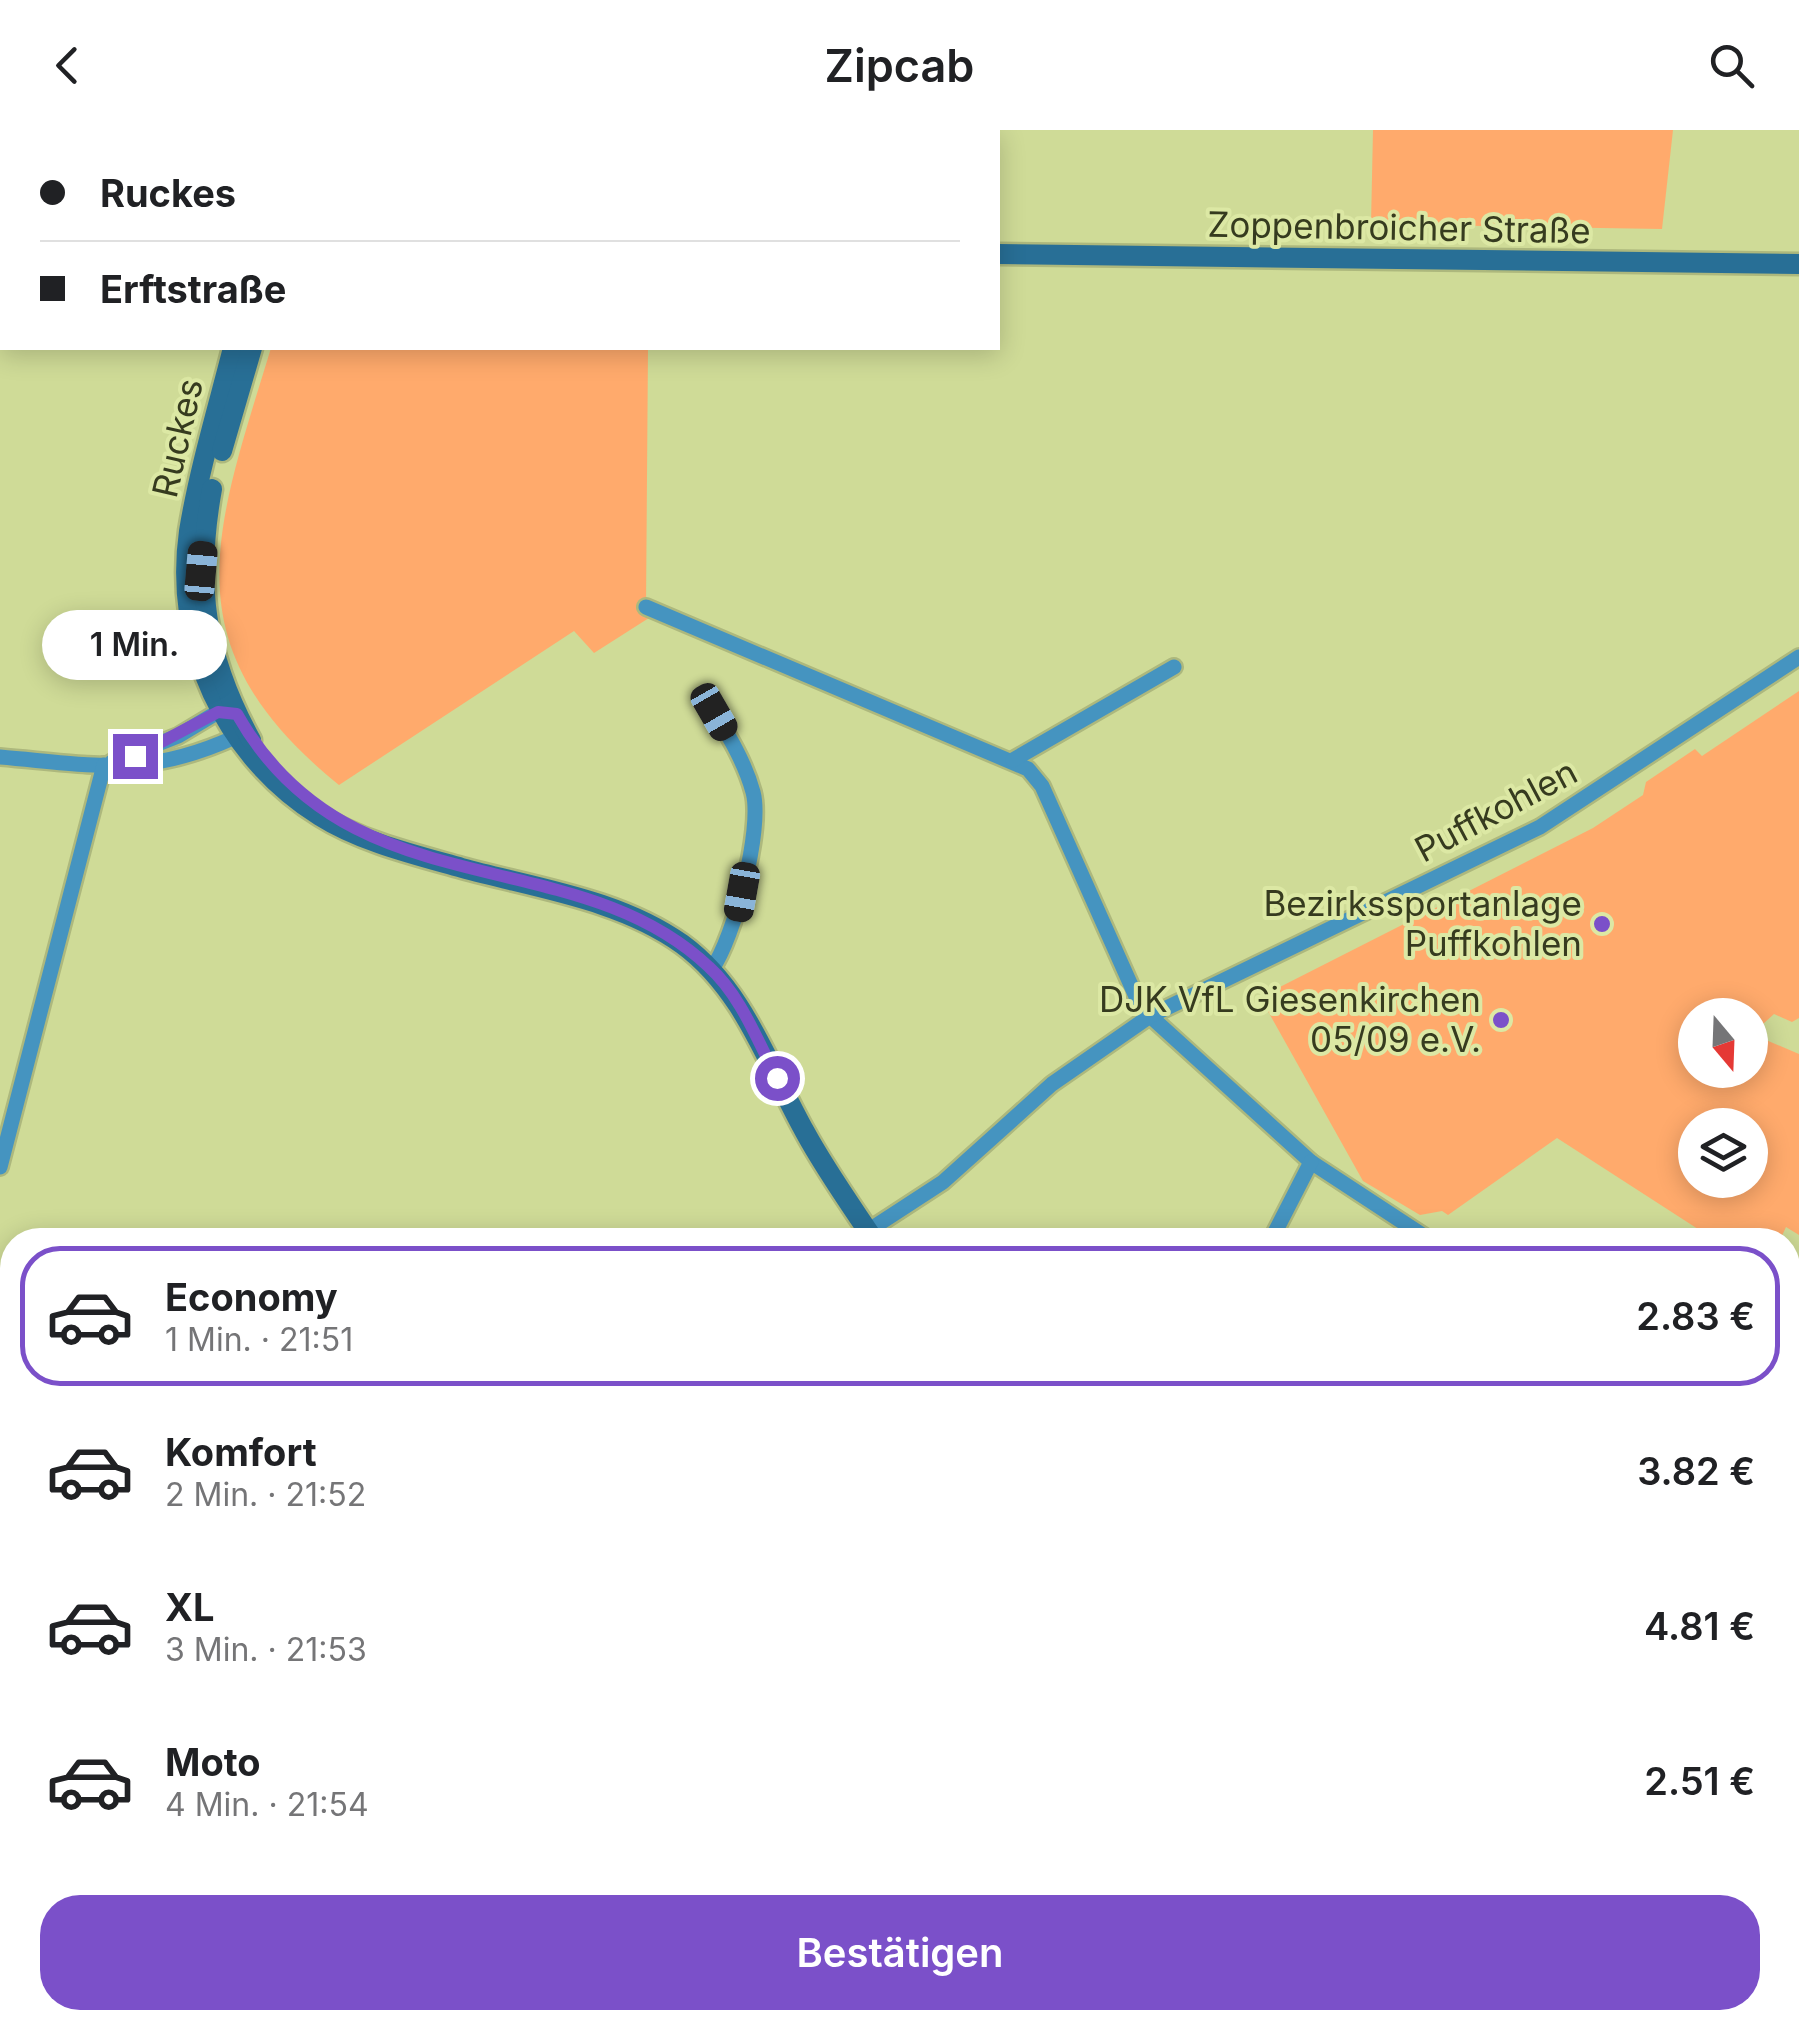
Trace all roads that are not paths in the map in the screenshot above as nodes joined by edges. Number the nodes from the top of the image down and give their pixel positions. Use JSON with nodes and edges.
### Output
{"nodes":[{"id":1,"x":1000,"y":254,"type":"edge"},
{"id":2,"x":1799,"y":264,"type":"edge"},
{"id":3,"x":233,"y":350,"type":"edge"},
{"id":4,"x":251,"y":350,"type":"edge"},
{"id":5,"x":646,"y":607,"type":"dead end"},
{"id":6,"x":1799,"y":657,"type":"edge"},
{"id":7,"x":1174,"y":667,"type":"dead end"},
{"id":8,"x":708,"y":702,"type":"dead end"},
{"id":9,"x":228,"y":713,"type":"junction"},
{"id":10,"x":234,"y":737,"type":"junction"},
{"id":11,"x":0,"y":757,"type":"edge"},
{"id":12,"x":1013,"y":760,"type":"junction"},
{"id":13,"x":104,"y":765,"type":"junction"},
{"id":14,"x":358,"y":833,"type":"junction"},
{"id":15,"x":712,"y":969,"type":"junction"},
{"id":16,"x":1150,"y":1016,"type":"junction"},
{"id":17,"x":1310,"y":1162,"type":"junction"},
{"id":18,"x":0,"y":1167,"type":"edge"},
{"id":19,"x":860,"y":1228,"type":"edge"},
{"id":20,"x":878,"y":1228,"type":"edge"},
{"id":21,"x":1278,"y":1228,"type":"edge"},
{"id":22,"x":1412,"y":1228,"type":"edge"}],
"edges":[{"from":1,"to":2,"type":"main road","name":"Zoppenbroicher Straße"},
{"from":3,"to":9,"type":"main road","name":"Ruckes"},
{"from":4,"to":9,"type":"main road","name":"Ruckes"},
{"from":5,"to":12,"type":"street"},
{"from":6,"to":16,"type":"street","name":"Puffkohlen"},
{"from":7,"to":12,"type":"street"},
{"from":8,"to":15,"type":"street"},
{"from":9,"to":10,"type":"main road"},
{"from":9,"to":13,"type":"street"},
{"from":9,"to":14,"type":"main road","name":"Ruckes"},
{"from":10,"to":13,"type":"street"},
{"from":10,"to":14,"type":"main road","name":"Ruckes"},
{"from":11,"to":13,"type":"street"},
{"from":12,"to":16,"type":"street"},
{"from":13,"to":18,"type":"street"},
{"from":14,"to":15,"type":"main road","name":"Ruckes"},
{"from":15,"to":19,"type":"main road","name":"Ruckes"},
{"from":16,"to":17,"type":"street"},
{"from":16,"to":20,"type":"street","name":"Puffkohlen"},
{"from":17,"to":21,"type":"street"},
{"from":17,"to":22,"type":"street"}]}
